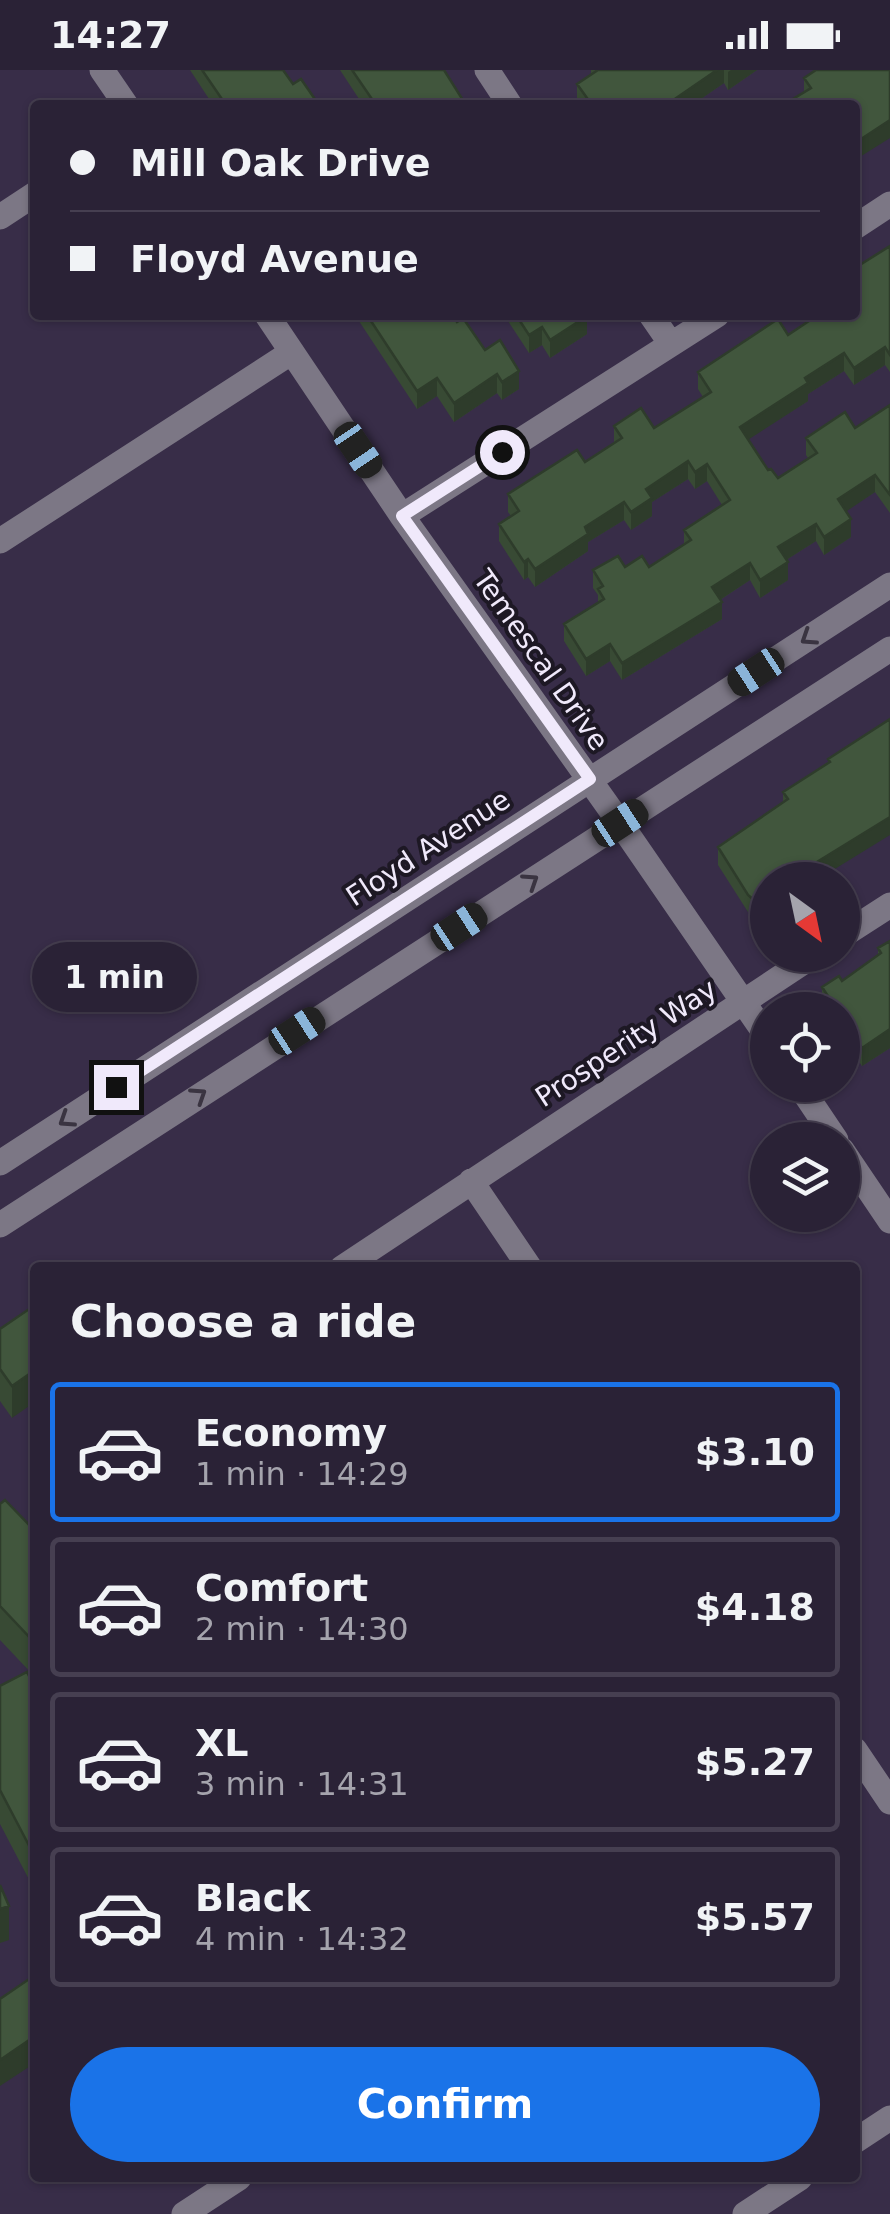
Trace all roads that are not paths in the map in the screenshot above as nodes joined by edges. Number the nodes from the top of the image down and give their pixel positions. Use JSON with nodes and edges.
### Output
{"nodes":[{"id":1,"x":102,"y":70,"type":"edge"},
{"id":2,"x":490,"y":71,"type":"edge"},
{"id":3,"x":123,"y":100,"type":"edge"},
{"id":4,"x":507,"y":100,"type":"edge"},
{"id":5,"x":30,"y":197,"type":"edge"},
{"id":6,"x":890,"y":204,"type":"edge"},
{"id":7,"x":0,"y":217,"type":"edge"},
{"id":8,"x":860,"y":224,"type":"edge"},
{"id":9,"x":270,"y":320,"type":"edge"},
{"id":10,"x":654,"y":320,"type":"edge"},
{"id":11,"x":708,"y":320,"type":"edge"},
{"id":12,"x":671,"y":344,"type":"junction"},
{"id":13,"x":292,"y":352,"type":"junction"},
{"id":14,"x":402,"y":516,"type":"junction"},
{"id":15,"x":0,"y":541,"type":"edge"},
{"id":16,"x":890,"y":586,"type":"edge"},
{"id":17,"x":890,"y":648,"type":"edge"},
{"id":18,"x":590,"y":779,"type":"junction"},
{"id":19,"x":620,"y":823,"type":"junction"},
{"id":20,"x":890,"y":905,"type":"edge"},
{"id":21,"x":860,"y":924,"type":"edge"},
{"id":22,"x":788,"y":972,"type":"edge"},
{"id":23,"x":743,"y":1002,"type":"junction"},
{"id":24,"x":750,"y":1012,"type":"edge"},
{"id":25,"x":0,"y":1162,"type":"edge"},
{"id":26,"x":860,"y":1177,"type":"edge"},
{"id":27,"x":471,"y":1181,"type":"junction"},
{"id":28,"x":890,"y":1221,"type":"edge"},
{"id":29,"x":0,"y":1224,"type":"edge"},
{"id":30,"x":351,"y":1262,"type":"edge"},
{"id":31,"x":526,"y":1262,"type":"edge"},
{"id":32,"x":860,"y":1757,"type":"edge"},
{"id":33,"x":890,"y":1802,"type":"edge"},
{"id":34,"x":890,"y":2118,"type":"edge"},
{"id":35,"x":860,"y":2138,"type":"edge"},
{"id":36,"x":233,"y":2182,"type":"edge"},
{"id":37,"x":794,"y":2182,"type":"edge"},
{"id":38,"x":184,"y":2214,"type":"edge"},
{"id":39,"x":745,"y":2214,"type":"edge"}],
"edges":[{"from":1,"to":3,"type":"street"},
{"from":2,"to":4,"type":"street"},
{"from":5,"to":7,"type":"street"},
{"from":6,"to":8,"type":"street"},
{"from":9,"to":13,"type":"street","name":"Temescal Drive"},
{"from":10,"to":12,"type":"street"},
{"from":11,"to":12,"type":"street"},
{"from":12,"to":14,"type":"street"},
{"from":13,"to":14,"type":"street","name":"Temescal Drive"},
{"from":13,"to":15,"type":"street"},
{"from":14,"to":18,"type":"street","name":"Temescal Drive"},
{"from":16,"to":18,"type":"street","name":"Floyd Avenue","one_way":true},
{"from":17,"to":19,"type":"street"},
{"from":18,"to":19,"type":"street","name":"Temescal Drive"},
{"from":18,"to":25,"type":"street","name":"Floyd Avenue","one_way":true},
{"from":19,"to":23,"type":"street","name":"Temescal Drive"},
{"from":29,"to":19,"type":"street","one_way":true},
{"from":20,"to":21,"type":"street"},
{"from":22,"to":23,"type":"street","name":"Prosperity Way"},
{"from":23,"to":24,"type":"street","name":"Temescal Drive"},
{"from":23,"to":27,"type":"street","name":"Prosperity Way"},
{"from":26,"to":28,"type":"street"},
{"from":27,"to":30,"type":"street","name":"Prosperity Way"},
{"from":27,"to":31,"type":"street"},
{"from":32,"to":33,"type":"street"},
{"from":34,"to":35,"type":"street"},
{"from":36,"to":38,"type":"street"},
{"from":37,"to":39,"type":"street"}]}
